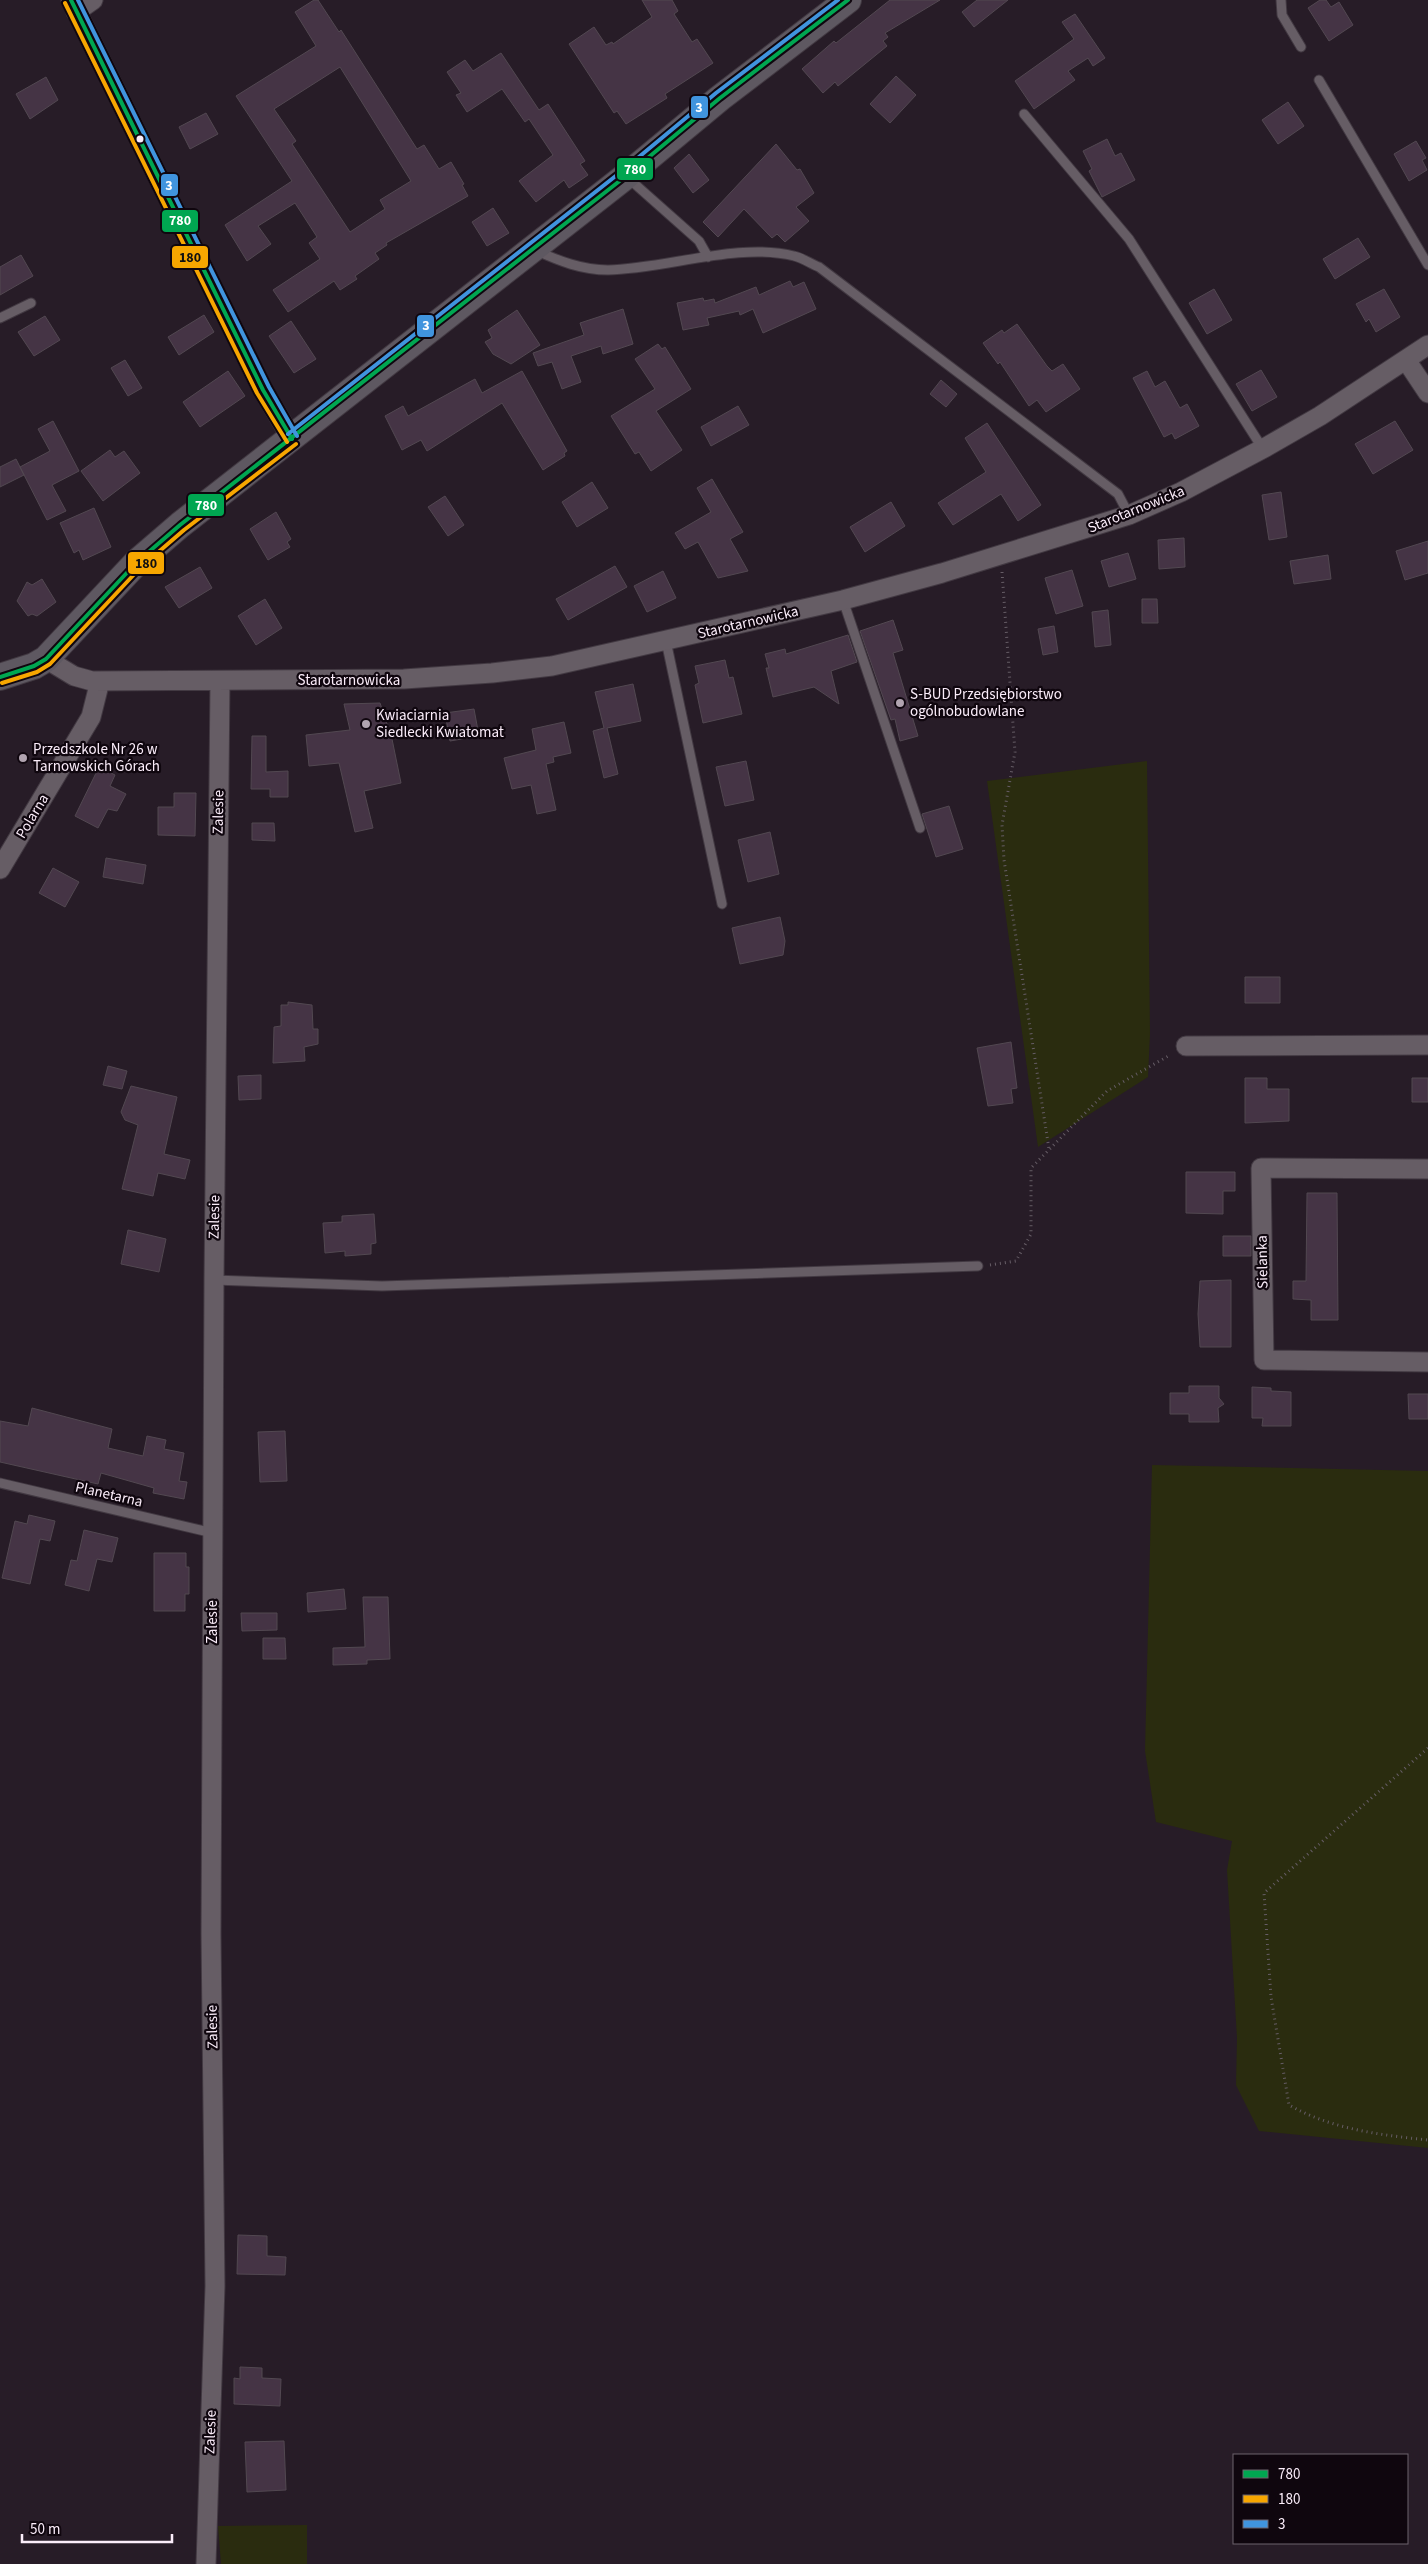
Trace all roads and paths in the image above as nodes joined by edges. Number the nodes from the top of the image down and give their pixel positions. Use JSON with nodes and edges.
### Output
{"nodes":[{"id":1,"x":93,"y":0,"type":"edge"},
{"id":2,"x":848,"y":0,"type":"edge"},
{"id":3,"x":1281,"y":0,"type":"edge"},
{"id":4,"x":74,"y":6,"type":"edge"},
{"id":5,"x":1301,"y":47,"type":"dead end"},
{"id":6,"x":1319,"y":80,"type":"dead end"},
{"id":7,"x":1024,"y":114,"type":"dead end"},
{"id":8,"x":626,"y":176,"type":"junction"},
{"id":9,"x":532,"y":249,"type":"junction"},
{"id":10,"x":708,"y":257,"type":"junction"},
{"id":11,"x":1428,"y":265,"type":"edge"},
{"id":12,"x":32,"y":303,"type":"dead end"},
{"id":13,"x":0,"y":318,"type":"edge"},
{"id":14,"x":1428,"y":345,"type":"edge"},
{"id":15,"x":1406,"y":360,"type":"junction"},
{"id":16,"x":1428,"y":392,"type":"edge"},
{"id":17,"x":292,"y":440,"type":"junction"},
{"id":18,"x":1263,"y":449,"type":"junction"},
{"id":19,"x":1129,"y":515,"type":"junction"},
{"id":20,"x":1000,"y":555,"type":"junction"},
{"id":21,"x":843,"y":600,"type":"junction"},
{"id":22,"x":666,"y":640,"type":"junction"},
{"id":23,"x":46,"y":659,"type":"junction"},
{"id":24,"x":0,"y":677,"type":"edge"},
{"id":25,"x":220,"y":680,"type":"junction"},
{"id":26,"x":100,"y":681,"type":"junction"},
{"id":27,"x":920,"y":828,"type":"dead end"},
{"id":28,"x":0,"y":868,"type":"edge"},
{"id":29,"x":722,"y":904,"type":"dead end"},
{"id":30,"x":1428,"y":1045,"type":"edge"},
{"id":31,"x":1186,"y":1046,"type":"joint"},
{"id":32,"x":1049,"y":1149,"type":"junction"},
{"id":33,"x":1428,"y":1169,"type":"edge"},
{"id":34,"x":978,"y":1266,"type":"joint"},
{"id":35,"x":214,"y":1280,"type":"junction"},
{"id":36,"x":1428,"y":1362,"type":"edge"},
{"id":37,"x":0,"y":1483,"type":"edge"},
{"id":38,"x":213,"y":1532,"type":"junction"},
{"id":39,"x":1428,"y":1748,"type":"edge"},
{"id":40,"x":1428,"y":2140,"type":"edge"},
{"id":41,"x":206,"y":2564,"type":"edge"}],
"edges":[{"from":1,"to":4,"type":"street"},
{"from":2,"to":8,"type":"street"},
{"from":3,"to":5,"type":"lane"},
{"from":4,"to":17,"type":"street"},
{"from":6,"to":11,"type":"lane"},
{"from":7,"to":18,"type":"lane"},
{"from":8,"to":9,"type":"street"},
{"from":8,"to":10,"type":"lane"},
{"from":9,"to":10,"type":"lane"},
{"from":9,"to":17,"type":"street"},
{"from":10,"to":19,"type":"lane"},
{"from":12,"to":13,"type":"lane"},
{"from":14,"to":15,"type":"street","name":"Starotarnowicka"},
{"from":15,"to":16,"type":"street"},
{"from":15,"to":18,"type":"street","name":"Starotarnowicka"},
{"from":17,"to":23,"type":"street"},
{"from":18,"to":19,"type":"street","name":"Starotarnowicka"},
{"from":19,"to":20,"type":"street","name":"Starotarnowicka"},
{"from":20,"to":21,"type":"street","name":"Starotarnowicka"},
{"from":20,"to":32,"type":"path"},
{"from":21,"to":22,"type":"street","name":"Starotarnowicka"},
{"from":21,"to":27,"type":"lane"},
{"from":22,"to":25,"type":"street","name":"Starotarnowicka"},
{"from":22,"to":29,"type":"lane"},
{"from":23,"to":24,"type":"street"},
{"from":23,"to":26,"type":"street","name":"Starotarnowicka"},
{"from":25,"to":26,"type":"street","name":"Starotarnowicka"},
{"from":25,"to":35,"type":"street","name":"Zalesie"},
{"from":26,"to":28,"type":"street","name":"Polarna"},
{"from":30,"to":31,"type":"street"},
{"from":31,"to":32,"type":"path"},
{"from":32,"to":34,"type":"path"},
{"from":33,"to":36,"type":"street","name":"Sielanka"},
{"from":34,"to":35,"type":"lane"},
{"from":35,"to":38,"type":"street","name":"Zalesie"},
{"from":37,"to":38,"type":"lane","name":"Planetarna"},
{"from":38,"to":41,"type":"street","name":"Zalesie"},
{"from":39,"to":40,"type":"path"}]}
